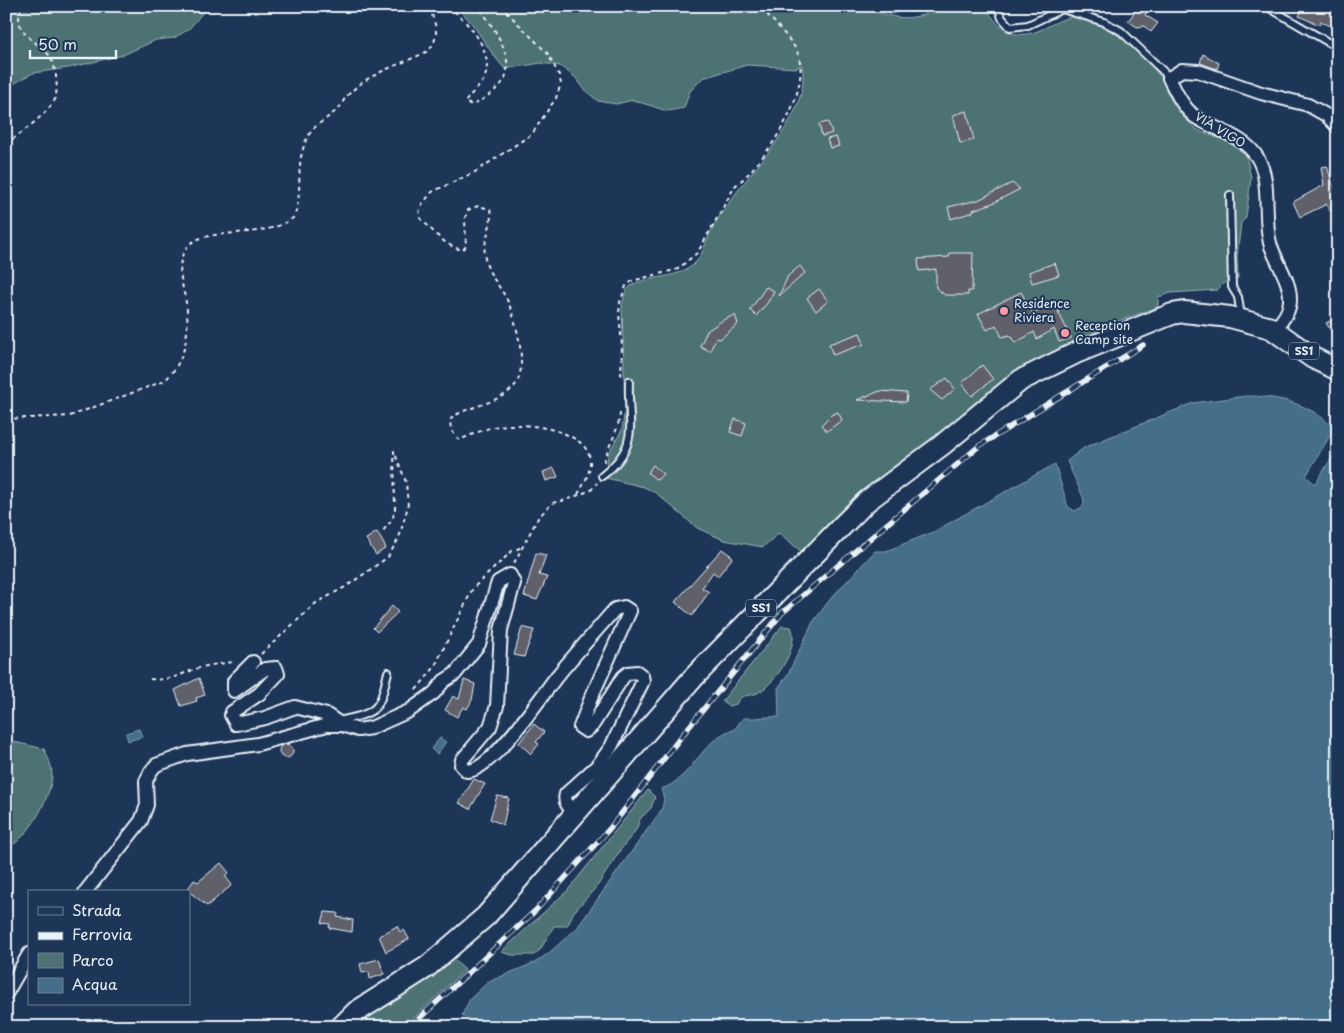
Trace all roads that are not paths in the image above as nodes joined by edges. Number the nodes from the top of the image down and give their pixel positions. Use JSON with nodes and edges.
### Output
{"nodes":[{"id":1,"x":900,"y":6,"type":"edge"},
{"id":2,"x":998,"y":6,"type":"edge"},
{"id":3,"x":1266,"y":6,"type":"edge"},
{"id":4,"x":893,"y":9,"type":"dead end"},
{"id":5,"x":1338,"y":48,"type":"edge"},
{"id":6,"x":1167,"y":76,"type":"junction"},
{"id":7,"x":1338,"y":127,"type":"edge"},
{"id":8,"x":1230,"y":195,"type":"dead end"},
{"id":9,"x":1261,"y":325,"type":"junction"},
{"id":10,"x":1338,"y":370,"type":"edge"},
{"id":11,"x":629,"y":381,"type":"dead end"},
{"id":12,"x":602,"y":476,"type":"road end"},
{"id":13,"x":253,"y":662,"type":"road end"},
{"id":14,"x":388,"y":672,"type":"dead end"},
{"id":15,"x":341,"y":723,"type":"junction"},
{"id":16,"x":576,"y":814,"type":"junction"},
{"id":17,"x":86,"y":890,"type":"edge"},
{"id":18,"x":28,"y":956,"type":"edge"},
{"id":19,"x":6,"y":994,"type":"edge"},
{"id":20,"x":341,"y":1027,"type":"edge"}],
"edges":[{"from":1,"to":4,"type":"lane"},
{"from":2,"to":6,"type":"lane"},
{"from":3,"to":5,"type":"lane"},
{"from":6,"to":7,"type":"street"},
{"from":6,"to":9,"type":"street","name":"VIA VIGO"},
{"from":8,"to":9,"type":"lane"},
{"from":9,"to":10,"type":"main road","number":"SS1"},
{"from":9,"to":16,"type":"main road","number":"SS1"},
{"from":11,"to":12,"type":"lane"},
{"from":13,"to":15,"type":"street"},
{"from":14,"to":15,"type":"lane"},
{"from":15,"to":16,"type":"street"},
{"from":15,"to":17,"type":"street"},
{"from":16,"to":20,"type":"main road","number":"SS1"},
{"from":18,"to":19,"type":"street"}]}
